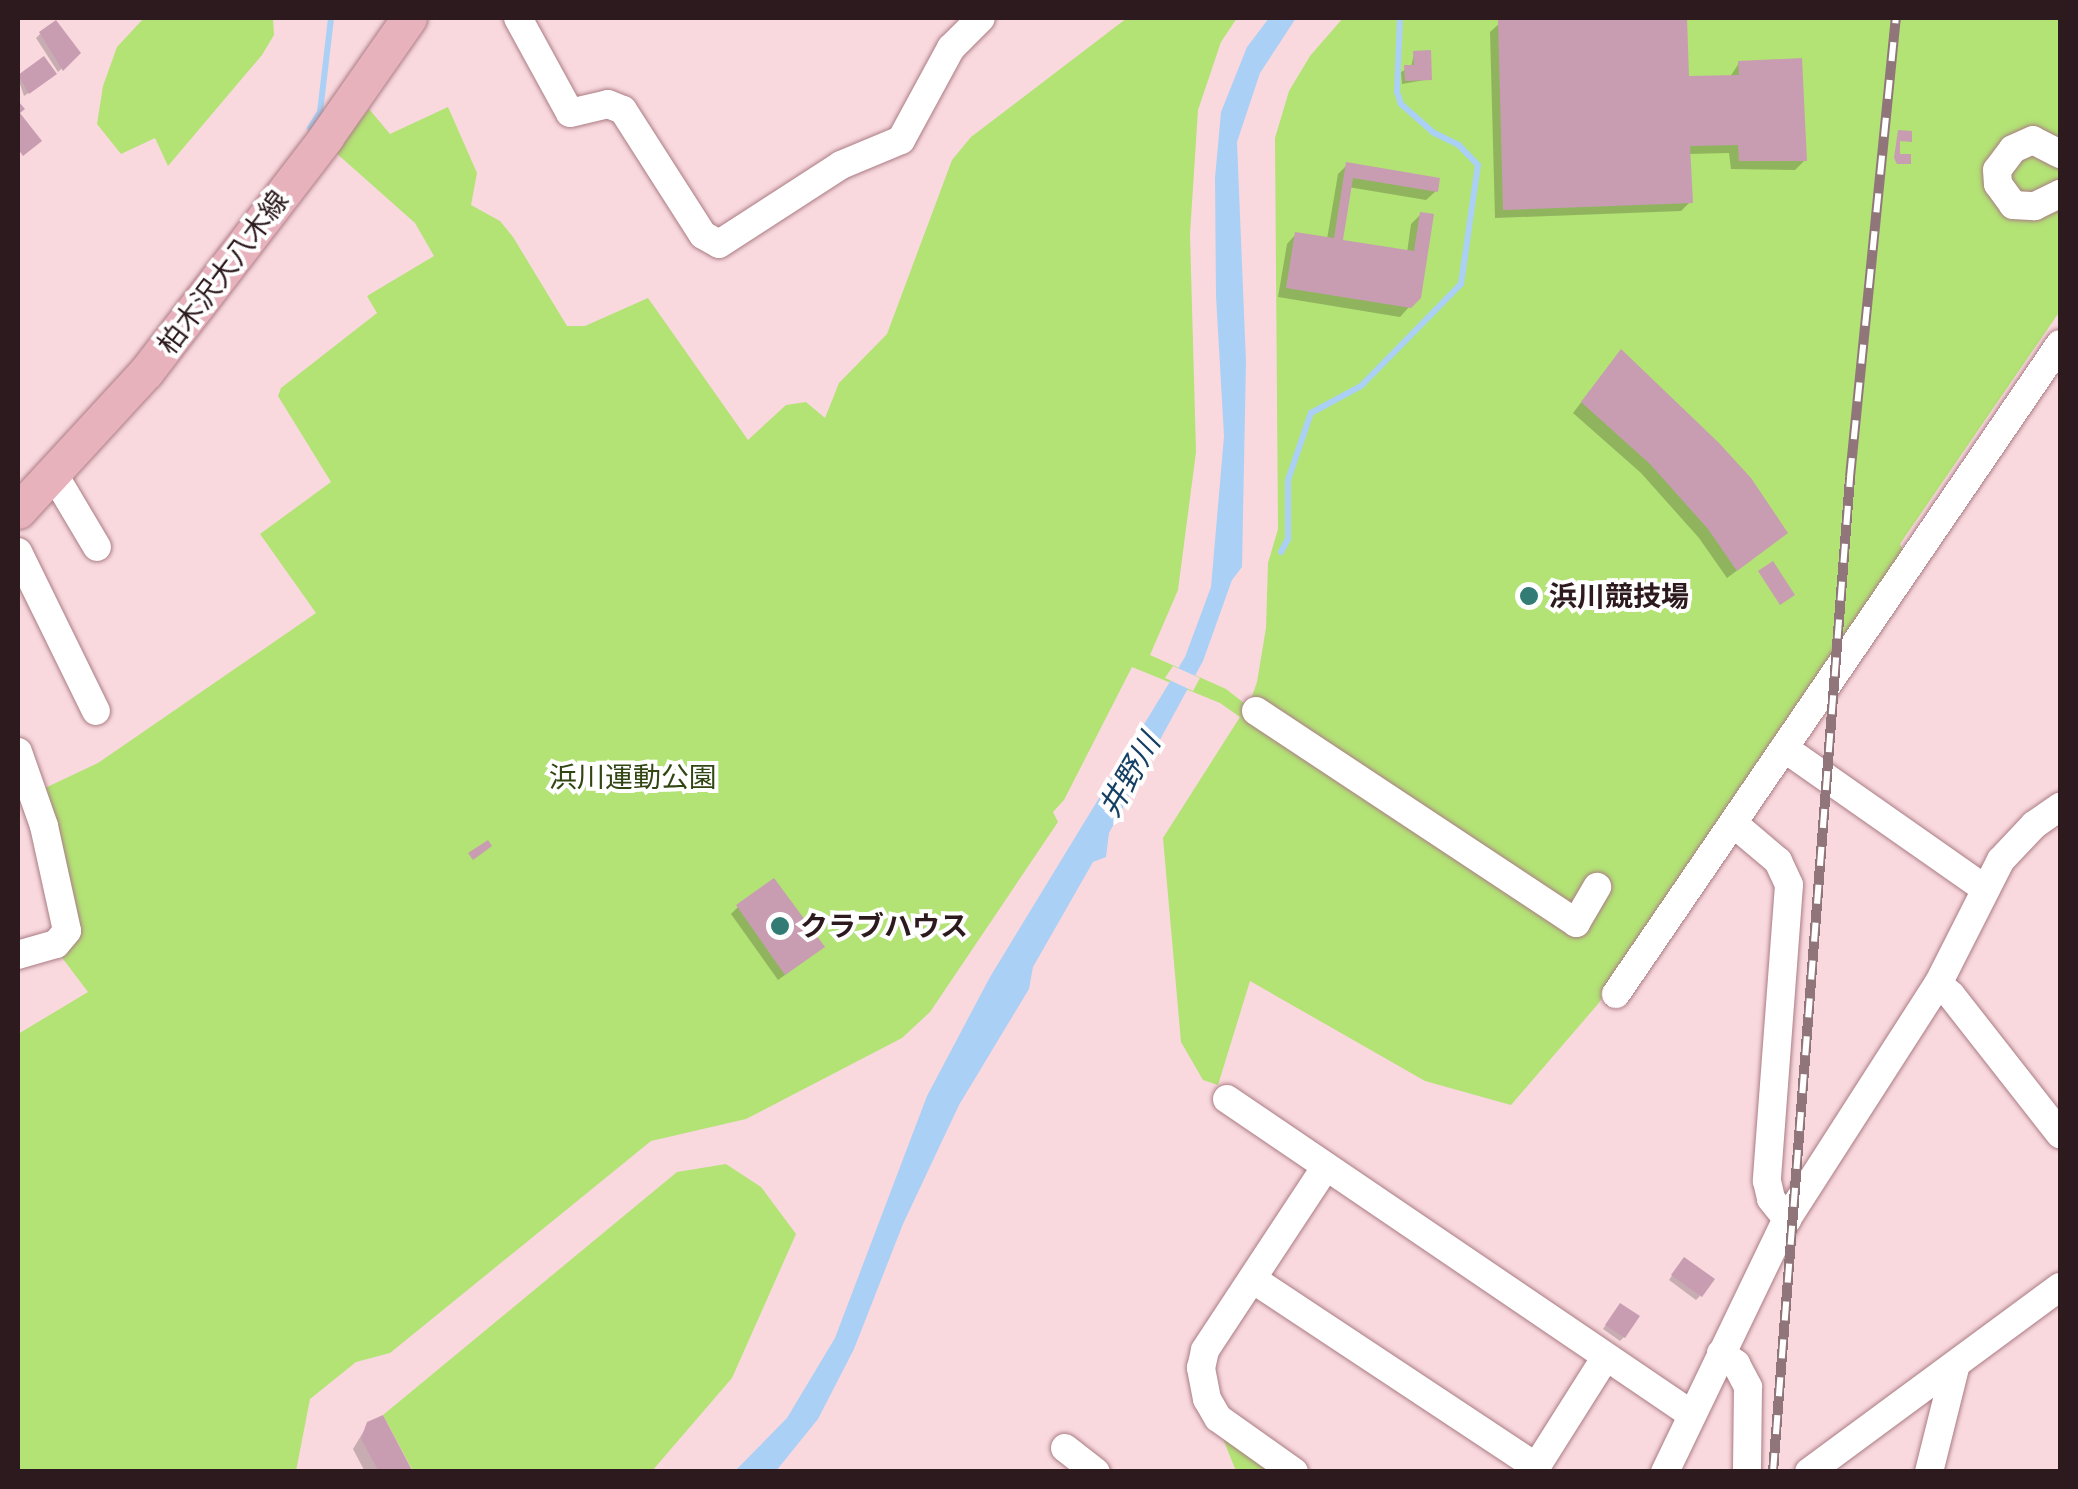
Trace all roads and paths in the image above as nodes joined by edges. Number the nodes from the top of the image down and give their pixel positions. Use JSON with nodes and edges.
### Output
{"nodes":[{"id":1,"x":409,"y":18,"type":"edge"},
{"id":2,"x":518,"y":18,"type":"edge"},
{"id":3,"x":981,"y":18,"type":"edge"},
{"id":4,"x":2060,"y":154,"type":"edge"},
{"id":5,"x":2060,"y":194,"type":"edge"},
{"id":6,"x":2060,"y":344,"type":"edge"},
{"id":7,"x":53,"y":474,"type":"junction"},
{"id":8,"x":18,"y":511,"type":"edge"},
{"id":9,"x":97,"y":547,"type":"dead end"},
{"id":10,"x":18,"y":552,"type":"edge"},
{"id":11,"x":96,"y":711,"type":"dead end"},
{"id":12,"x":1256,"y":711,"type":"dead end"},
{"id":13,"x":1784,"y":748,"type":"junction"},
{"id":14,"x":18,"y":752,"type":"edge"},
{"id":15,"x":2060,"y":807,"type":"edge"},
{"id":16,"x":1733,"y":822,"type":"junction"},
{"id":17,"x":1597,"y":887,"type":"dead end"},
{"id":18,"x":1986,"y":889,"type":"junction"},
{"id":19,"x":18,"y":955,"type":"edge"},
{"id":20,"x":1938,"y":984,"type":"junction"},
{"id":21,"x":1616,"y":994,"type":"dead end"},
{"id":22,"x":1227,"y":1099,"type":"dead end"},
{"id":23,"x":2060,"y":1134,"type":"edge"},
{"id":24,"x":1325,"y":1168,"type":"junction"},
{"id":25,"x":1786,"y":1219,"type":"junction"},
{"id":26,"x":1254,"y":1280,"type":"junction"},
{"id":27,"x":2060,"y":1287,"type":"edge"},
{"id":28,"x":1721,"y":1354,"type":"junction"},
{"id":29,"x":1606,"y":1358,"type":"junction"},
{"id":30,"x":1956,"y":1364,"type":"junction"},
{"id":31,"x":1691,"y":1414,"type":"junction"},
{"id":32,"x":1065,"y":1448,"type":"dead end"},
{"id":33,"x":1534,"y":1469,"type":"edge"},
{"id":34,"x":1096,"y":1472,"type":"edge"},
{"id":35,"x":1294,"y":1472,"type":"edge"},
{"id":36,"x":1665,"y":1472,"type":"edge"},
{"id":37,"x":1747,"y":1472,"type":"edge"},
{"id":38,"x":1809,"y":1472,"type":"edge"},
{"id":39,"x":1929,"y":1472,"type":"edge"}],
"edges":[{"from":1,"to":7,"type":"main road","name":"柏木沢大八木線"},
{"from":2,"to":3,"type":"street"},
{"from":4,"to":5,"type":"street"},
{"from":6,"to":13,"type":"street"},
{"from":7,"to":8,"type":"main road","name":"柏木沢大八木線"},
{"from":7,"to":9,"type":"street"},
{"from":10,"to":11,"type":"street"},
{"from":12,"to":17,"type":"street"},
{"from":13,"to":16,"type":"street"},
{"from":13,"to":18,"type":"street"},
{"from":14,"to":19,"type":"street"},
{"from":15,"to":18,"type":"street"},
{"from":16,"to":21,"type":"street"},
{"from":16,"to":25,"type":"street"},
{"from":18,"to":20,"type":"street"},
{"from":20,"to":23,"type":"street"},
{"from":20,"to":25,"type":"street"},
{"from":22,"to":24,"type":"street"},
{"from":24,"to":26,"type":"street"},
{"from":24,"to":29,"type":"street"},
{"from":25,"to":28,"type":"street"},
{"from":26,"to":33,"type":"street"},
{"from":26,"to":35,"type":"street"},
{"from":27,"to":30,"type":"street"},
{"from":28,"to":31,"type":"street"},
{"from":28,"to":37,"type":"street"},
{"from":29,"to":31,"type":"street"},
{"from":29,"to":33,"type":"street"},
{"from":30,"to":38,"type":"street"},
{"from":30,"to":39,"type":"street"},
{"from":31,"to":36,"type":"street"},
{"from":32,"to":34,"type":"street"}]}
